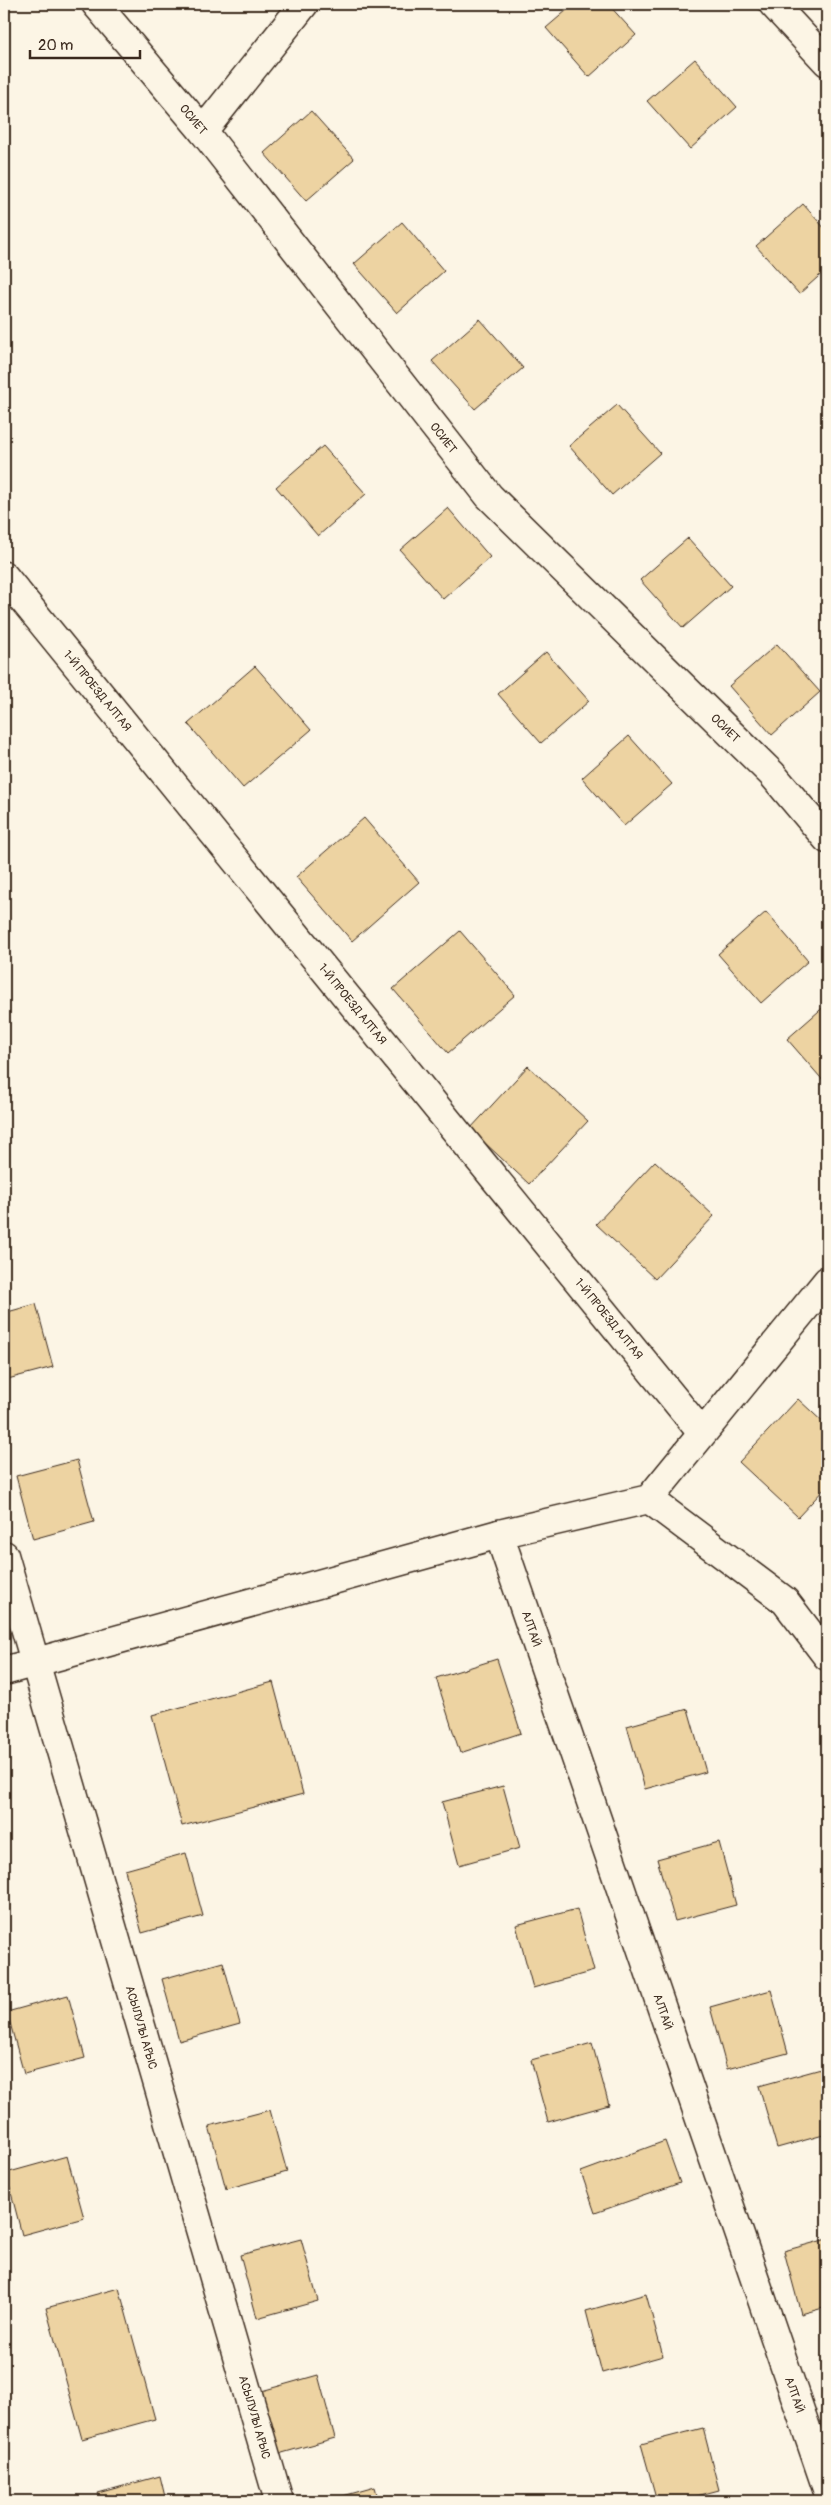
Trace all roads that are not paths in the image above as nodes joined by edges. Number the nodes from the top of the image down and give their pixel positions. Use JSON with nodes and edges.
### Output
{"nodes":[{"id":1,"x":96,"y":4,"type":"edge"},
{"id":2,"x":304,"y":4,"type":"edge"},
{"id":3,"x":773,"y":4,"type":"edge"},
{"id":4,"x":827,"y":62,"type":"edge"},
{"id":5,"x":203,"y":131,"type":"junction"},
{"id":6,"x":4,"y":576,"type":"edge"},
{"id":7,"x":827,"y":838,"type":"edge"},
{"id":8,"x":827,"y":1280,"type":"edge"},
{"id":9,"x":702,"y":1434,"type":"junction"},
{"id":10,"x":649,"y":1498,"type":"junction"},
{"id":11,"x":499,"y":1534,"type":"junction"},
{"id":12,"x":4,"y":1555,"type":"edge"},
{"id":13,"x":827,"y":1656,"type":"edge"},
{"id":14,"x":35,"y":1662,"type":"junction"},
{"id":15,"x":4,"y":1671,"type":"edge"},
{"id":16,"x":827,"y":2489,"type":"edge"},
{"id":17,"x":278,"y":2501,"type":"edge"}],
"edges":[{"from":1,"to":5,"type":"street","name":"ОСИЕТ"},
{"from":2,"to":5,"type":"street"},
{"from":3,"to":4,"type":"street"},
{"from":5,"to":7,"type":"street","name":"ОСИЕТ"},
{"from":6,"to":9,"type":"street","name":"1-Й ПРОЕЗД АЛТАЯ"},
{"from":8,"to":9,"type":"street"},
{"from":9,"to":10,"type":"street"},
{"from":10,"to":11,"type":"street"},
{"from":10,"to":13,"type":"street"},
{"from":11,"to":14,"type":"street"},
{"from":11,"to":16,"type":"street","name":"АЛТАЙ"},
{"from":12,"to":14,"type":"street","name":"АСЫЛУЛЫ АРЫС"},
{"from":14,"to":15,"type":"street"},
{"from":14,"to":17,"type":"street","name":"АСЫЛУЛЫ АРЫС"}]}
